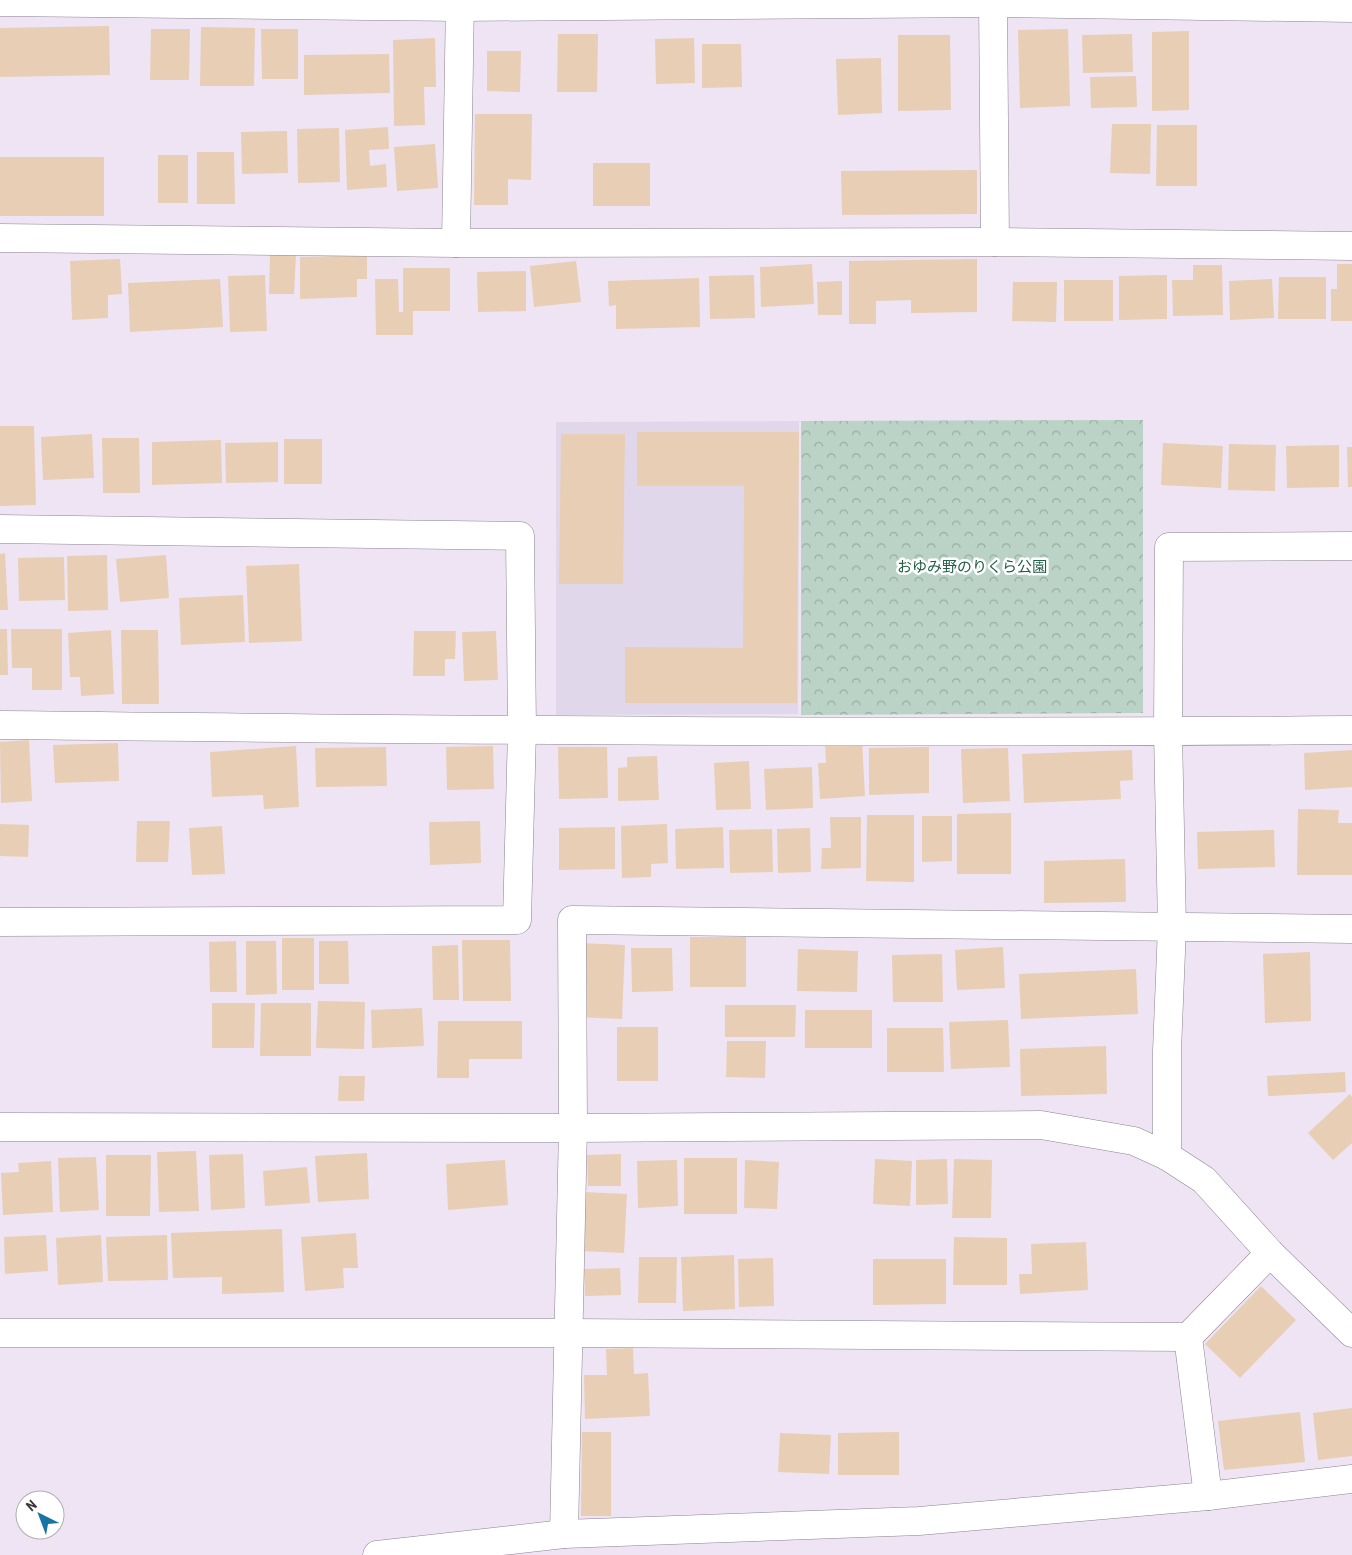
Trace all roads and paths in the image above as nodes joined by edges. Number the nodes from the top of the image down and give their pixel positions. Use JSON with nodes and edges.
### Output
{"nodes":[{"id":1,"x":0,"y":2,"type":"edge"},
{"id":2,"x":993,"y":2,"type":"edge"},
{"id":3,"x":460,"y":3,"type":"edge"},
{"id":4,"x":1352,"y":8,"type":"edge"},
{"id":5,"x":0,"y":238,"type":"edge"},
{"id":6,"x":995,"y":242,"type":"junction"},
{"id":7,"x":456,"y":243,"type":"junction"},
{"id":8,"x":1352,"y":246,"type":"edge"},
{"id":9,"x":0,"y":529,"type":"edge"},
{"id":10,"x":1352,"y":546,"type":"edge"},
{"id":11,"x":0,"y":725,"type":"edge"},
{"id":12,"x":1352,"y":730,"type":"edge"},
{"id":13,"x":522,"y":731,"type":"junction"},
{"id":14,"x":1168,"y":732,"type":"junction"},
{"id":15,"x":0,"y":922,"type":"edge"},
{"id":16,"x":1172,"y":927,"type":"junction"},
{"id":17,"x":1352,"y":929,"type":"edge"},
{"id":18,"x":0,"y":1127,"type":"edge"},
{"id":19,"x":574,"y":1128,"type":"junction"},
{"id":20,"x":1167,"y":1156,"type":"junction"},
{"id":21,"x":1270,"y":1253,"type":"junction"},
{"id":22,"x":0,"y":1333,"type":"edge"},
{"id":23,"x":569,"y":1333,"type":"junction"},
{"id":24,"x":1352,"y":1333,"type":"edge"},
{"id":25,"x":1188,"y":1337,"type":"junction"},
{"id":26,"x":1352,"y":1479,"type":"edge"},
{"id":27,"x":1208,"y":1496,"type":"junction"},
{"id":28,"x":564,"y":1534,"type":"junction"},
{"id":29,"x":377,"y":1555,"type":"edge"}],
"edges":[{"from":1,"to":3,"type":"street"},
{"from":2,"to":3,"type":"street"},
{"from":2,"to":4,"type":"street"},
{"from":2,"to":6,"type":"street"},
{"from":3,"to":7,"type":"street"},
{"from":5,"to":7,"type":"street"},
{"from":6,"to":7,"type":"street"},
{"from":6,"to":8,"type":"street"},
{"from":9,"to":13,"type":"street"},
{"from":10,"to":14,"type":"street"},
{"from":11,"to":13,"type":"street"},
{"from":12,"to":14,"type":"street"},
{"from":13,"to":14,"type":"street"},
{"from":13,"to":15,"type":"street"},
{"from":14,"to":16,"type":"street"},
{"from":16,"to":17,"type":"street"},
{"from":16,"to":19,"type":"street"},
{"from":16,"to":20,"type":"street"},
{"from":18,"to":19,"type":"street"},
{"from":19,"to":20,"type":"street"},
{"from":19,"to":23,"type":"street"},
{"from":20,"to":21,"type":"street"},
{"from":21,"to":24,"type":"street"},
{"from":21,"to":25,"type":"street"},
{"from":22,"to":23,"type":"street"},
{"from":23,"to":25,"type":"street"},
{"from":23,"to":28,"type":"street"},
{"from":25,"to":27,"type":"street"},
{"from":26,"to":27,"type":"street"},
{"from":27,"to":28,"type":"street"},
{"from":28,"to":29,"type":"street"}]}
